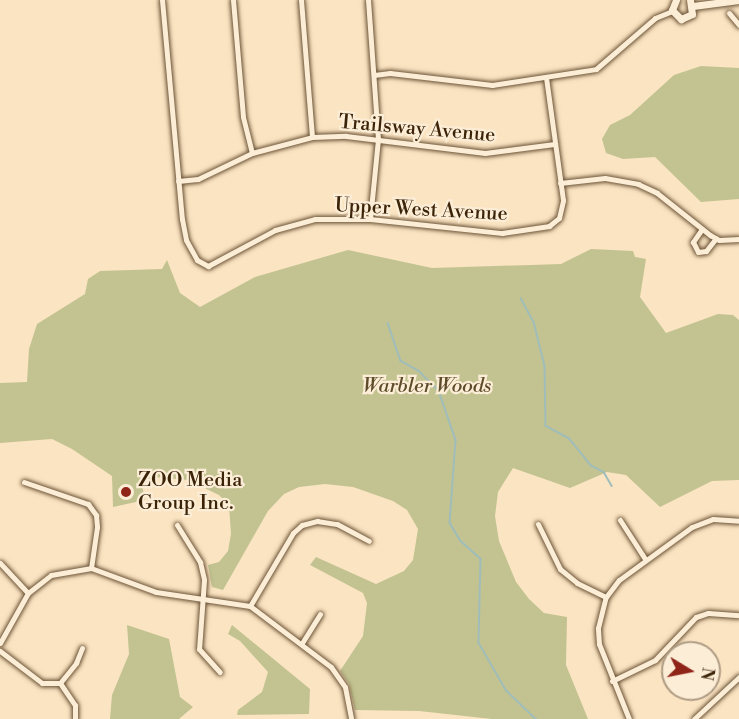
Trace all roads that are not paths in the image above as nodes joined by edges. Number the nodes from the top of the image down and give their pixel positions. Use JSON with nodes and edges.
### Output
{"nodes":[{"id":1,"x":162,"y":0,"type":"edge"},
{"id":2,"x":232,"y":0,"type":"edge"},
{"id":3,"x":301,"y":0,"type":"edge"},
{"id":4,"x":368,"y":0,"type":"edge"},
{"id":5,"x":675,"y":0,"type":"edge"},
{"id":6,"x":739,"y":0,"type":"edge"},
{"id":7,"x":692,"y":3,"type":"edge"},
{"id":8,"x":672,"y":11,"type":"junction"},
{"id":9,"x":729,"y":13,"type":"dead end"},
{"id":10,"x":739,"y":25,"type":"edge"},
{"id":11,"x":374,"y":75,"type":"junction"},
{"id":12,"x":546,"y":78,"type":"junction"},
{"id":13,"x":312,"y":137,"type":"junction"},
{"id":14,"x":378,"y":139,"type":"junction"},
{"id":15,"x":554,"y":144,"type":"junction"},
{"id":16,"x":252,"y":153,"type":"junction"},
{"id":17,"x":178,"y":181,"type":"junction"},
{"id":18,"x":560,"y":183,"type":"junction"},
{"id":19,"x":370,"y":219,"type":"junction"},
{"id":20,"x":702,"y":229,"type":"junction"},
{"id":21,"x":716,"y":238,"type":"junction"},
{"id":22,"x":739,"y":239,"type":"edge"},
{"id":23,"x":24,"y":482,"type":"dead end"},
{"id":24,"x":620,"y":520,"type":"dead end"},
{"id":25,"x":739,"y":521,"type":"edge"},
{"id":26,"x":538,"y":524,"type":"dead end"},
{"id":27,"x":177,"y":525,"type":"dead end"},
{"id":28,"x":369,"y":541,"type":"dead end"},
{"id":29,"x":645,"y":559,"type":"junction"},
{"id":30,"x":0,"y":563,"type":"edge"},
{"id":31,"x":91,"y":568,"type":"junction"},
{"id":32,"x":28,"y":593,"type":"junction"},
{"id":33,"x":204,"y":597,"type":"junction"},
{"id":34,"x":606,"y":597,"type":"junction"},
{"id":35,"x":250,"y":606,"type":"junction"},
{"id":36,"x":320,"y":614,"type":"dead end"},
{"id":37,"x":739,"y":615,"type":"edge"},
{"id":38,"x":0,"y":643,"type":"edge"},
{"id":39,"x":302,"y":644,"type":"junction"},
{"id":40,"x":82,"y":648,"type":"dead end"},
{"id":41,"x":0,"y":651,"type":"edge"},
{"id":42,"x":220,"y":672,"type":"dead end"},
{"id":43,"x":739,"y":677,"type":"edge"},
{"id":44,"x":612,"y":681,"type":"junction"},
{"id":45,"x":60,"y":683,"type":"junction"},
{"id":46,"x":75,"y":719,"type":"edge"},
{"id":47,"x":351,"y":719,"type":"edge"},
{"id":48,"x":629,"y":719,"type":"edge"},
{"id":49,"x":694,"y":719,"type":"edge"}],
"edges":[{"from":1,"to":17,"type":"street","name":"Upper West Avenue"},
{"from":2,"to":16,"type":"street"},
{"from":3,"to":13,"type":"street"},
{"from":4,"to":11,"type":"street"},
{"from":5,"to":8,"type":"street"},
{"from":6,"to":7,"type":"street"},
{"from":7,"to":8,"type":"street"},
{"from":8,"to":12,"type":"street"},
{"from":9,"to":10,"type":"street"},
{"from":11,"to":12,"type":"street"},
{"from":11,"to":14,"type":"street"},
{"from":12,"to":15,"type":"street","name":"Upper West Avenue"},
{"from":13,"to":14,"type":"street","name":"Trailsway Avenue"},
{"from":13,"to":16,"type":"street","name":"Trailsway Avenue"},
{"from":14,"to":15,"type":"street","name":"Trailsway Avenue"},
{"from":14,"to":19,"type":"street"},
{"from":15,"to":18,"type":"street","name":"Upper West Avenue"},
{"from":16,"to":17,"type":"street","name":"Trailsway Avenue"},
{"from":17,"to":19,"type":"street","name":"Upper West Avenue"},
{"from":18,"to":19,"type":"street","name":"Upper West Avenue"},
{"from":18,"to":20,"type":"street"},
{"from":20,"to":21,"type":"street"},
{"from":20,"to":21,"type":"street"},
{"from":21,"to":22,"type":"street"},
{"from":23,"to":31,"type":"street"},
{"from":24,"to":29,"type":"street"},
{"from":25,"to":29,"type":"street"},
{"from":26,"to":34,"type":"street"},
{"from":27,"to":33,"type":"street"},
{"from":28,"to":35,"type":"street"},
{"from":29,"to":34,"type":"street"},
{"from":30,"to":32,"type":"street"},
{"from":31,"to":32,"type":"street"},
{"from":31,"to":33,"type":"street"},
{"from":32,"to":38,"type":"street"},
{"from":33,"to":35,"type":"street"},
{"from":33,"to":42,"type":"street"},
{"from":34,"to":44,"type":"street"},
{"from":35,"to":39,"type":"street"},
{"from":36,"to":39,"type":"street"},
{"from":37,"to":44,"type":"street"},
{"from":39,"to":47,"type":"street"},
{"from":40,"to":45,"type":"street"},
{"from":41,"to":45,"type":"street"},
{"from":43,"to":49,"type":"street"},
{"from":44,"to":48,"type":"street"},
{"from":45,"to":46,"type":"street"}]}
